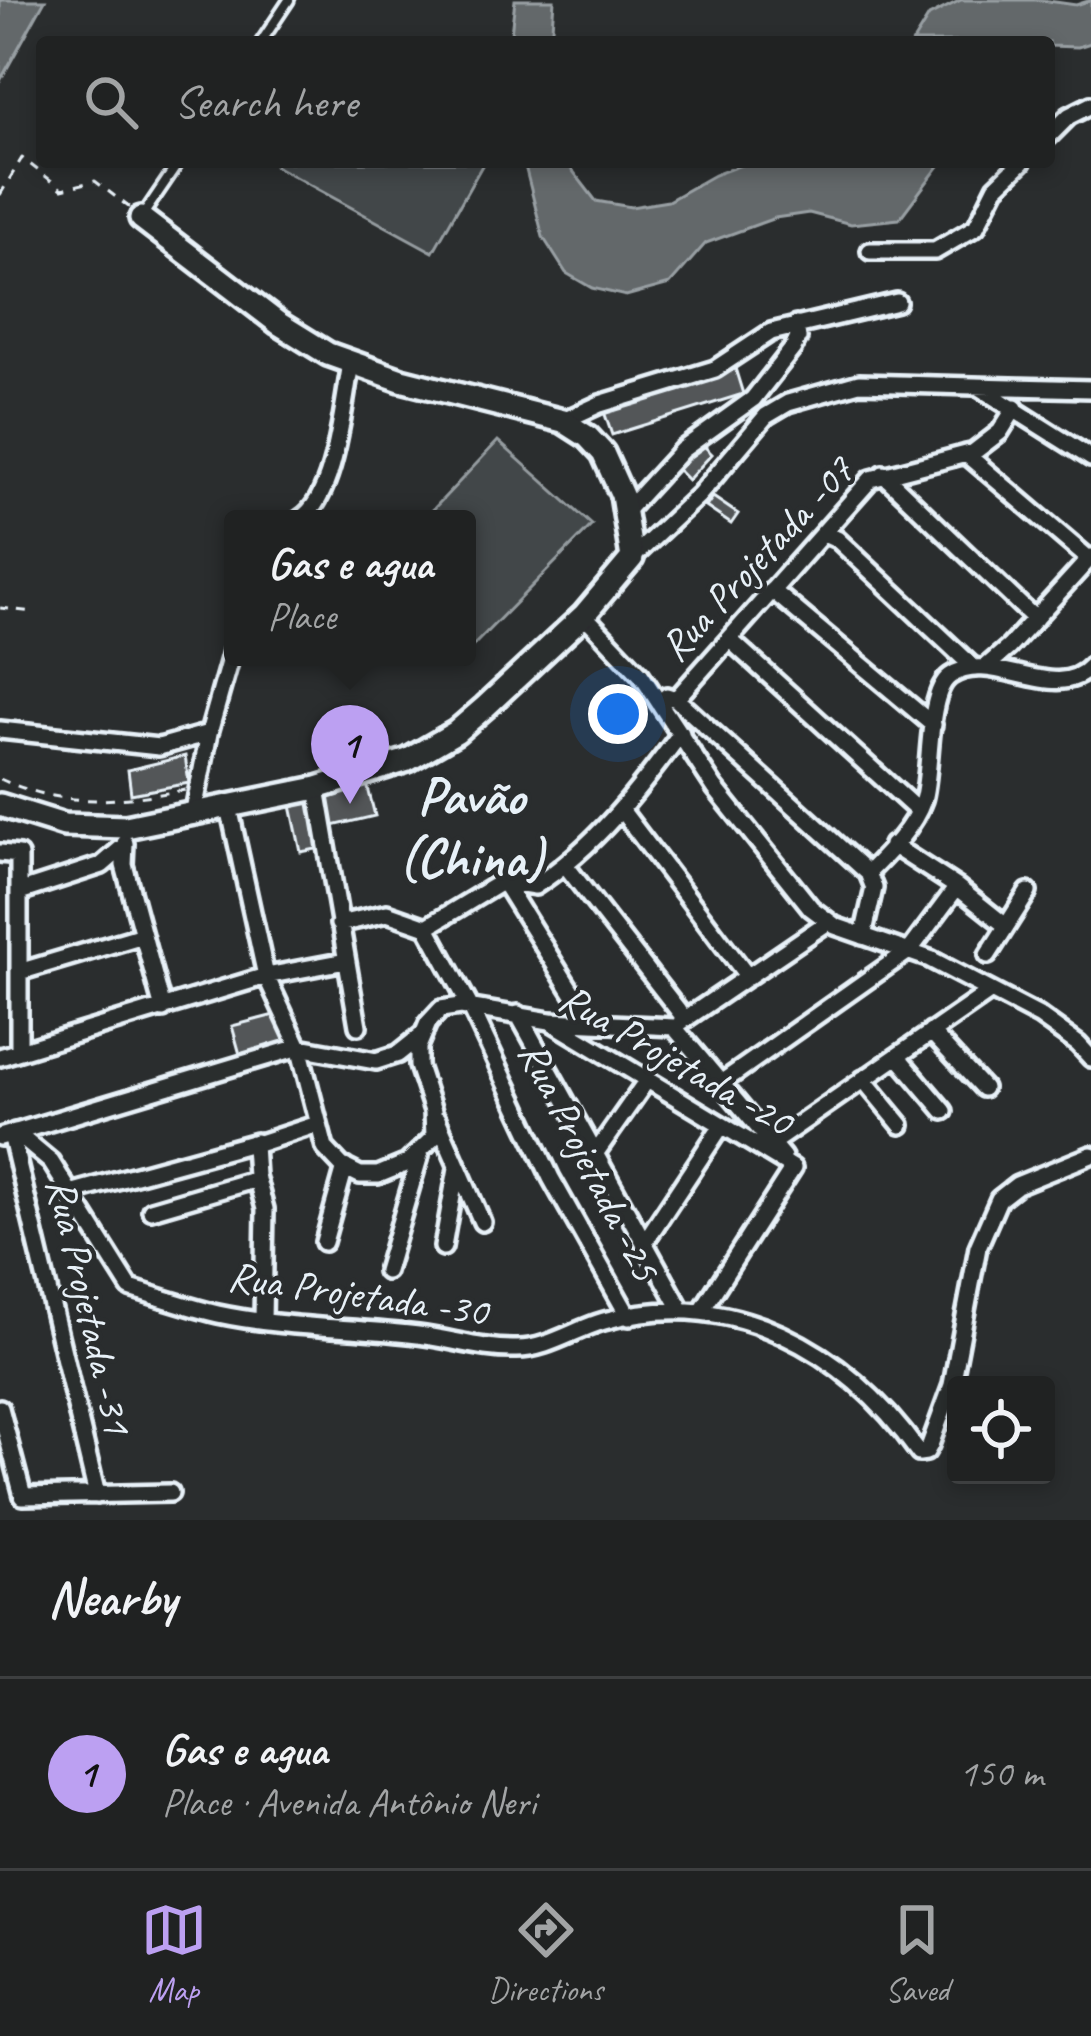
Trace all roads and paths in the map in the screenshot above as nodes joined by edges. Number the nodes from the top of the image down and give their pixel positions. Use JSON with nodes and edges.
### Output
{"nodes":[{"id":1,"x":290,"y":0,"type":"edge"},
{"id":2,"x":265,"y":36,"type":"edge"},
{"id":3,"x":1091,"y":105,"type":"edge"},
{"id":4,"x":1055,"y":130,"type":"edge"},
{"id":5,"x":175,"y":168,"type":"edge"},
{"id":6,"x":1016,"y":168,"type":"edge"},
{"id":7,"x":0,"y":195,"type":"edge"},
{"id":8,"x":142,"y":218,"type":"junction"},
{"id":9,"x":870,"y":251,"type":"dead end"},
{"id":10,"x":897,"y":302,"type":"dead end"},
{"id":11,"x":796,"y":325,"type":"junction"},
{"id":12,"x":351,"y":364,"type":"junction"},
{"id":13,"x":978,"y":386,"type":"junction"},
{"id":14,"x":1091,"y":389,"type":"edge"},
{"id":15,"x":1015,"y":408,"type":"junction"},
{"id":16,"x":563,"y":421,"type":"junction"},
{"id":17,"x":966,"y":454,"type":"junction"},
{"id":18,"x":1091,"y":458,"type":"edge"},
{"id":19,"x":883,"y":474,"type":"junction"},
{"id":20,"x":311,"y":510,"type":"edge"},
{"id":21,"x":625,"y":512,"type":"junction"},
{"id":22,"x":826,"y":534,"type":"junction"},
{"id":23,"x":632,"y":558,"type":"junction"},
{"id":24,"x":1090,"y":558,"type":"edge"},
{"id":25,"x":772,"y":590,"type":"junction"},
{"id":26,"x":0,"y":608,"type":"edge"},
{"id":27,"x":33,"y":612,"type":"dead end"},
{"id":28,"x":584,"y":615,"type":"junction"},
{"id":29,"x":1035,"y":619,"type":"junction"},
{"id":30,"x":729,"y":639,"type":"junction"},
{"id":31,"x":228,"y":666,"type":"edge"},
{"id":32,"x":979,"y":668,"type":"junction"},
{"id":33,"x":1086,"y":676,"type":"edge"},
{"id":34,"x":652,"y":693,"type":"junction"},
{"id":35,"x":676,"y":699,"type":"junction"},
{"id":36,"x":933,"y":724,"type":"junction"},
{"id":37,"x":0,"y":730,"type":"edge"},
{"id":38,"x":681,"y":733,"type":"junction"},
{"id":39,"x":208,"y":734,"type":"junction"},
{"id":40,"x":0,"y":779,"type":"edge"},
{"id":41,"x":317,"y":788,"type":"junction"},
{"id":42,"x":197,"y":789,"type":"junction"},
{"id":43,"x":0,"y":805,"type":"edge"},
{"id":44,"x":229,"y":807,"type":"junction"},
{"id":45,"x":918,"y":811,"type":"junction"},
{"id":46,"x":622,"y":812,"type":"junction"},
{"id":47,"x":193,"y":816,"type":"junction"},
{"id":48,"x":126,"y":835,"type":"junction"},
{"id":49,"x":892,"y":845,"type":"junction"},
{"id":50,"x":0,"y":853,"type":"edge"},
{"id":51,"x":566,"y":866,"type":"junction"},
{"id":52,"x":868,"y":873,"type":"junction"},
{"id":53,"x":502,"y":881,"type":"junction"},
{"id":54,"x":957,"y":886,"type":"junction"},
{"id":55,"x":19,"y":892,"type":"junction"},
{"id":56,"x":1028,"y":892,"type":"dead end"},
{"id":57,"x":828,"y":922,"type":"junction"},
{"id":58,"x":340,"y":923,"type":"junction"},
{"id":59,"x":1006,"y":926,"type":"junction"},
{"id":60,"x":427,"y":927,"type":"junction"},
{"id":61,"x":143,"y":935,"type":"junction"},
{"id":62,"x":863,"y":936,"type":"junction"},
{"id":63,"x":910,"y":950,"type":"junction"},
{"id":64,"x":988,"y":955,"type":"dead end"},
{"id":65,"x":346,"y":961,"type":"junction"},
{"id":66,"x":19,"y":972,"type":"junction"},
{"id":67,"x":266,"y":976,"type":"junction"},
{"id":68,"x":748,"y":976,"type":"junction"},
{"id":69,"x":991,"y":991,"type":"junction"},
{"id":70,"x":472,"y":1008,"type":"junction"},
{"id":71,"x":163,"y":1009,"type":"junction"},
{"id":72,"x":518,"y":1015,"type":"junction"},
{"id":73,"x":550,"y":1021,"type":"junction"},
{"id":74,"x":590,"y":1021,"type":"junction"},
{"id":75,"x":680,"y":1023,"type":"junction"},
{"id":76,"x":358,"y":1026,"type":"dead end"},
{"id":77,"x":931,"y":1032,"type":"junction"},
{"id":78,"x":423,"y":1034,"type":"junction"},
{"id":79,"x":299,"y":1047,"type":"junction"},
{"id":80,"x":19,"y":1052,"type":"junction"},
{"id":81,"x":897,"y":1056,"type":"junction"},
{"id":82,"x":0,"y":1058,"type":"edge"},
{"id":83,"x":1091,"y":1058,"type":"edge"},
{"id":84,"x":647,"y":1079,"type":"junction"},
{"id":85,"x":863,"y":1079,"type":"junction"},
{"id":86,"x":721,"y":1083,"type":"junction"},
{"id":87,"x":983,"y":1088,"type":"dead end"},
{"id":88,"x":433,"y":1111,"type":"junction"},
{"id":89,"x":944,"y":1111,"type":"dead end"},
{"id":90,"x":318,"y":1124,"type":"junction"},
{"id":91,"x":722,"y":1125,"type":"junction"},
{"id":92,"x":901,"y":1125,"type":"dead end"},
{"id":93,"x":9,"y":1134,"type":"edge"},
{"id":94,"x":255,"y":1142,"type":"junction"},
{"id":95,"x":772,"y":1143,"type":"junction"},
{"id":96,"x":421,"y":1152,"type":"junction"},
{"id":97,"x":595,"y":1154,"type":"junction"},
{"id":98,"x":1091,"y":1155,"type":"edge"},
{"id":99,"x":344,"y":1166,"type":"junction"},
{"id":100,"x":457,"y":1166,"type":"junction"},
{"id":101,"x":793,"y":1168,"type":"junction"},
{"id":102,"x":257,"y":1179,"type":"junction"},
{"id":103,"x":70,"y":1193,"type":"junction"},
{"id":104,"x":152,"y":1210,"type":"dead end"},
{"id":105,"x":482,"y":1222,"type":"dead end"},
{"id":106,"x":324,"y":1242,"type":"dead end"},
{"id":107,"x":644,"y":1244,"type":"junction"},
{"id":108,"x":443,"y":1247,"type":"dead end"},
{"id":109,"x":386,"y":1270,"type":"dead end"},
{"id":110,"x":702,"y":1310,"type":"junction"},
{"id":111,"x":682,"y":1311,"type":"junction"},
{"id":112,"x":629,"y":1317,"type":"junction"},
{"id":113,"x":263,"y":1320,"type":"junction"},
{"id":114,"x":0,"y":1408,"type":"edge"},
{"id":115,"x":170,"y":1493,"type":"dead end"},
{"id":116,"x":97,"y":1495,"type":"junction"}],
"edges":[{"from":1,"to":2,"type":"lane"},
{"from":3,"to":4,"type":"street"},
{"from":5,"to":8,"type":"lane"},
{"from":6,"to":9,"type":"street"},
{"from":7,"to":8,"type":"path"},
{"from":8,"to":12,"type":"street"},
{"from":10,"to":11,"type":"street"},
{"from":11,"to":16,"type":"street"},
{"from":11,"to":21,"type":"street"},
{"from":12,"to":16,"type":"street"},
{"from":12,"to":20,"type":"street"},
{"from":13,"to":14,"type":"street"},
{"from":13,"to":15,"type":"street"},
{"from":13,"to":23,"type":"street"},
{"from":15,"to":17,"type":"street","name":"Rua Projetada -07"},
{"from":15,"to":18,"type":"street"},
{"from":16,"to":21,"type":"street"},
{"from":17,"to":19,"type":"street","name":"Rua Projetada -07"},
{"from":17,"to":24,"type":"street"},
{"from":19,"to":22,"type":"street","name":"Rua Projetada -07"},
{"from":19,"to":29,"type":"street"},
{"from":21,"to":23,"type":"street"},
{"from":22,"to":25,"type":"street","name":"Rua Projetada -07"},
{"from":22,"to":32,"type":"street"},
{"from":23,"to":28,"type":"street"},
{"from":24,"to":29,"type":"street"},
{"from":25,"to":30,"type":"street","name":"Rua Projetada -07"},
{"from":25,"to":36,"type":"street"},
{"from":26,"to":27,"type":"path"},
{"from":28,"to":34,"type":"street"},
{"from":28,"to":41,"type":"street"},
{"from":29,"to":32,"type":"street"},
{"from":30,"to":35,"type":"street","name":"Rua Projetada -07"},
{"from":30,"to":45,"type":"street"},
{"from":31,"to":39,"type":"street"},
{"from":32,"to":33,"type":"street"},
{"from":32,"to":36,"type":"street"},
{"from":34,"to":35,"type":"street"},
{"from":34,"to":38,"type":"street"},
{"from":35,"to":52,"type":"street"},
{"from":36,"to":45,"type":"street"},
{"from":37,"to":39,"type":"street"},
{"from":38,"to":46,"type":"street"},
{"from":38,"to":57,"type":"street"},
{"from":39,"to":42,"type":"street"},
{"from":40,"to":42,"type":"path"},
{"from":41,"to":44,"type":"street"},
{"from":41,"to":58,"type":"street"},
{"from":42,"to":47,"type":"street"},
{"from":43,"to":48,"type":"street"},
{"from":44,"to":47,"type":"street"},
{"from":44,"to":67,"type":"street"},
{"from":45,"to":49,"type":"street"},
{"from":46,"to":51,"type":"street"},
{"from":46,"to":68,"type":"street"},
{"from":47,"to":48,"type":"street"},
{"from":48,"to":55,"type":"street"},
{"from":48,"to":61,"type":"street"},
{"from":49,"to":52,"type":"street"},
{"from":49,"to":54,"type":"street"},
{"from":50,"to":55,"type":"street"},
{"from":51,"to":53,"type":"street"},
{"from":51,"to":75,"type":"street"},
{"from":52,"to":62,"type":"street"},
{"from":53,"to":60,"type":"street"},
{"from":53,"to":74,"type":"street"},
{"from":54,"to":59,"type":"street"},
{"from":54,"to":63,"type":"street"},
{"from":55,"to":66,"type":"street"},
{"from":56,"to":59,"type":"street"},
{"from":57,"to":62,"type":"street"},
{"from":57,"to":68,"type":"street"},
{"from":58,"to":60,"type":"street"},
{"from":58,"to":65,"type":"street"},
{"from":59,"to":64,"type":"street"},
{"from":60,"to":70,"type":"street","name":"Rua Projetada -25"},
{"from":61,"to":66,"type":"street"},
{"from":61,"to":71,"type":"street"},
{"from":62,"to":63,"type":"street"},
{"from":63,"to":69,"type":"street"},
{"from":63,"to":86,"type":"street"},
{"from":65,"to":67,"type":"street"},
{"from":65,"to":76,"type":"street"},
{"from":66,"to":80,"type":"street"},
{"from":67,"to":71,"type":"street"},
{"from":67,"to":79,"type":"street"},
{"from":68,"to":75,"type":"street"},
{"from":69,"to":77,"type":"street"},
{"from":69,"to":83,"type":"street"},
{"from":70,"to":72,"type":"street","name":"Rua Projetada -20"},
{"from":70,"to":78,"type":"street"},
{"from":70,"to":112,"type":"street","name":"Rua Projetada -25"},
{"from":71,"to":80,"type":"street"},
{"from":72,"to":73,"type":"street","name":"Rua Projetada -20"},
{"from":72,"to":97,"type":"street"},
{"from":73,"to":74,"type":"street","name":"Rua Projetada -20"},
{"from":73,"to":84,"type":"street","name":"Rua Projetada -20"},
{"from":74,"to":75,"type":"street","name":"Rua Projetada -20"},
{"from":75,"to":86,"type":"street","name":"Rua Projetada -20"},
{"from":77,"to":81,"type":"street"},
{"from":77,"to":87,"type":"street"},
{"from":78,"to":79,"type":"street"},
{"from":78,"to":88,"type":"street"},
{"from":79,"to":90,"type":"street"},
{"from":79,"to":93,"type":"street"},
{"from":80,"to":82,"type":"street"},
{"from":81,"to":85,"type":"street"},
{"from":81,"to":89,"type":"street"},
{"from":84,"to":91,"type":"street","name":"Rua Projetada -20"},
{"from":84,"to":97,"type":"street"},
{"from":85,"to":92,"type":"street"},
{"from":85,"to":95,"type":"street"},
{"from":86,"to":95,"type":"street","name":"Rua Projetada -20"},
{"from":88,"to":96,"type":"street"},
{"from":88,"to":100,"type":"street"},
{"from":90,"to":94,"type":"street"},
{"from":90,"to":99,"type":"street"},
{"from":91,"to":101,"type":"street","name":"Rua Projetada -20"},
{"from":91,"to":107,"type":"street"},
{"from":93,"to":103,"type":"street","name":"Rua Projetada -30"},
{"from":93,"to":116,"type":"street","name":"Rua Projetada -31"},
{"from":94,"to":102,"type":"street"},
{"from":94,"to":103,"type":"street"},
{"from":95,"to":101,"type":"street","name":"Rua Projetada -20"},
{"from":96,"to":99,"type":"street"},
{"from":96,"to":109,"type":"street"},
{"from":97,"to":107,"type":"street"},
{"from":98,"to":110,"type":"street","name":"Rua Projetada -30"},
{"from":99,"to":106,"type":"street"},
{"from":100,"to":105,"type":"street"},
{"from":100,"to":108,"type":"street"},
{"from":101,"to":110,"type":"street"},
{"from":102,"to":104,"type":"street"},
{"from":102,"to":113,"type":"street"},
{"from":103,"to":113,"type":"street","name":"Rua Projetada -30"},
{"from":107,"to":111,"type":"street"},
{"from":110,"to":111,"type":"street","name":"Rua Projetada -30"},
{"from":111,"to":112,"type":"street","name":"Rua Projetada -30"},
{"from":112,"to":113,"type":"street","name":"Rua Projetada -30"},
{"from":114,"to":116,"type":"street"},
{"from":115,"to":116,"type":"street"}]}
